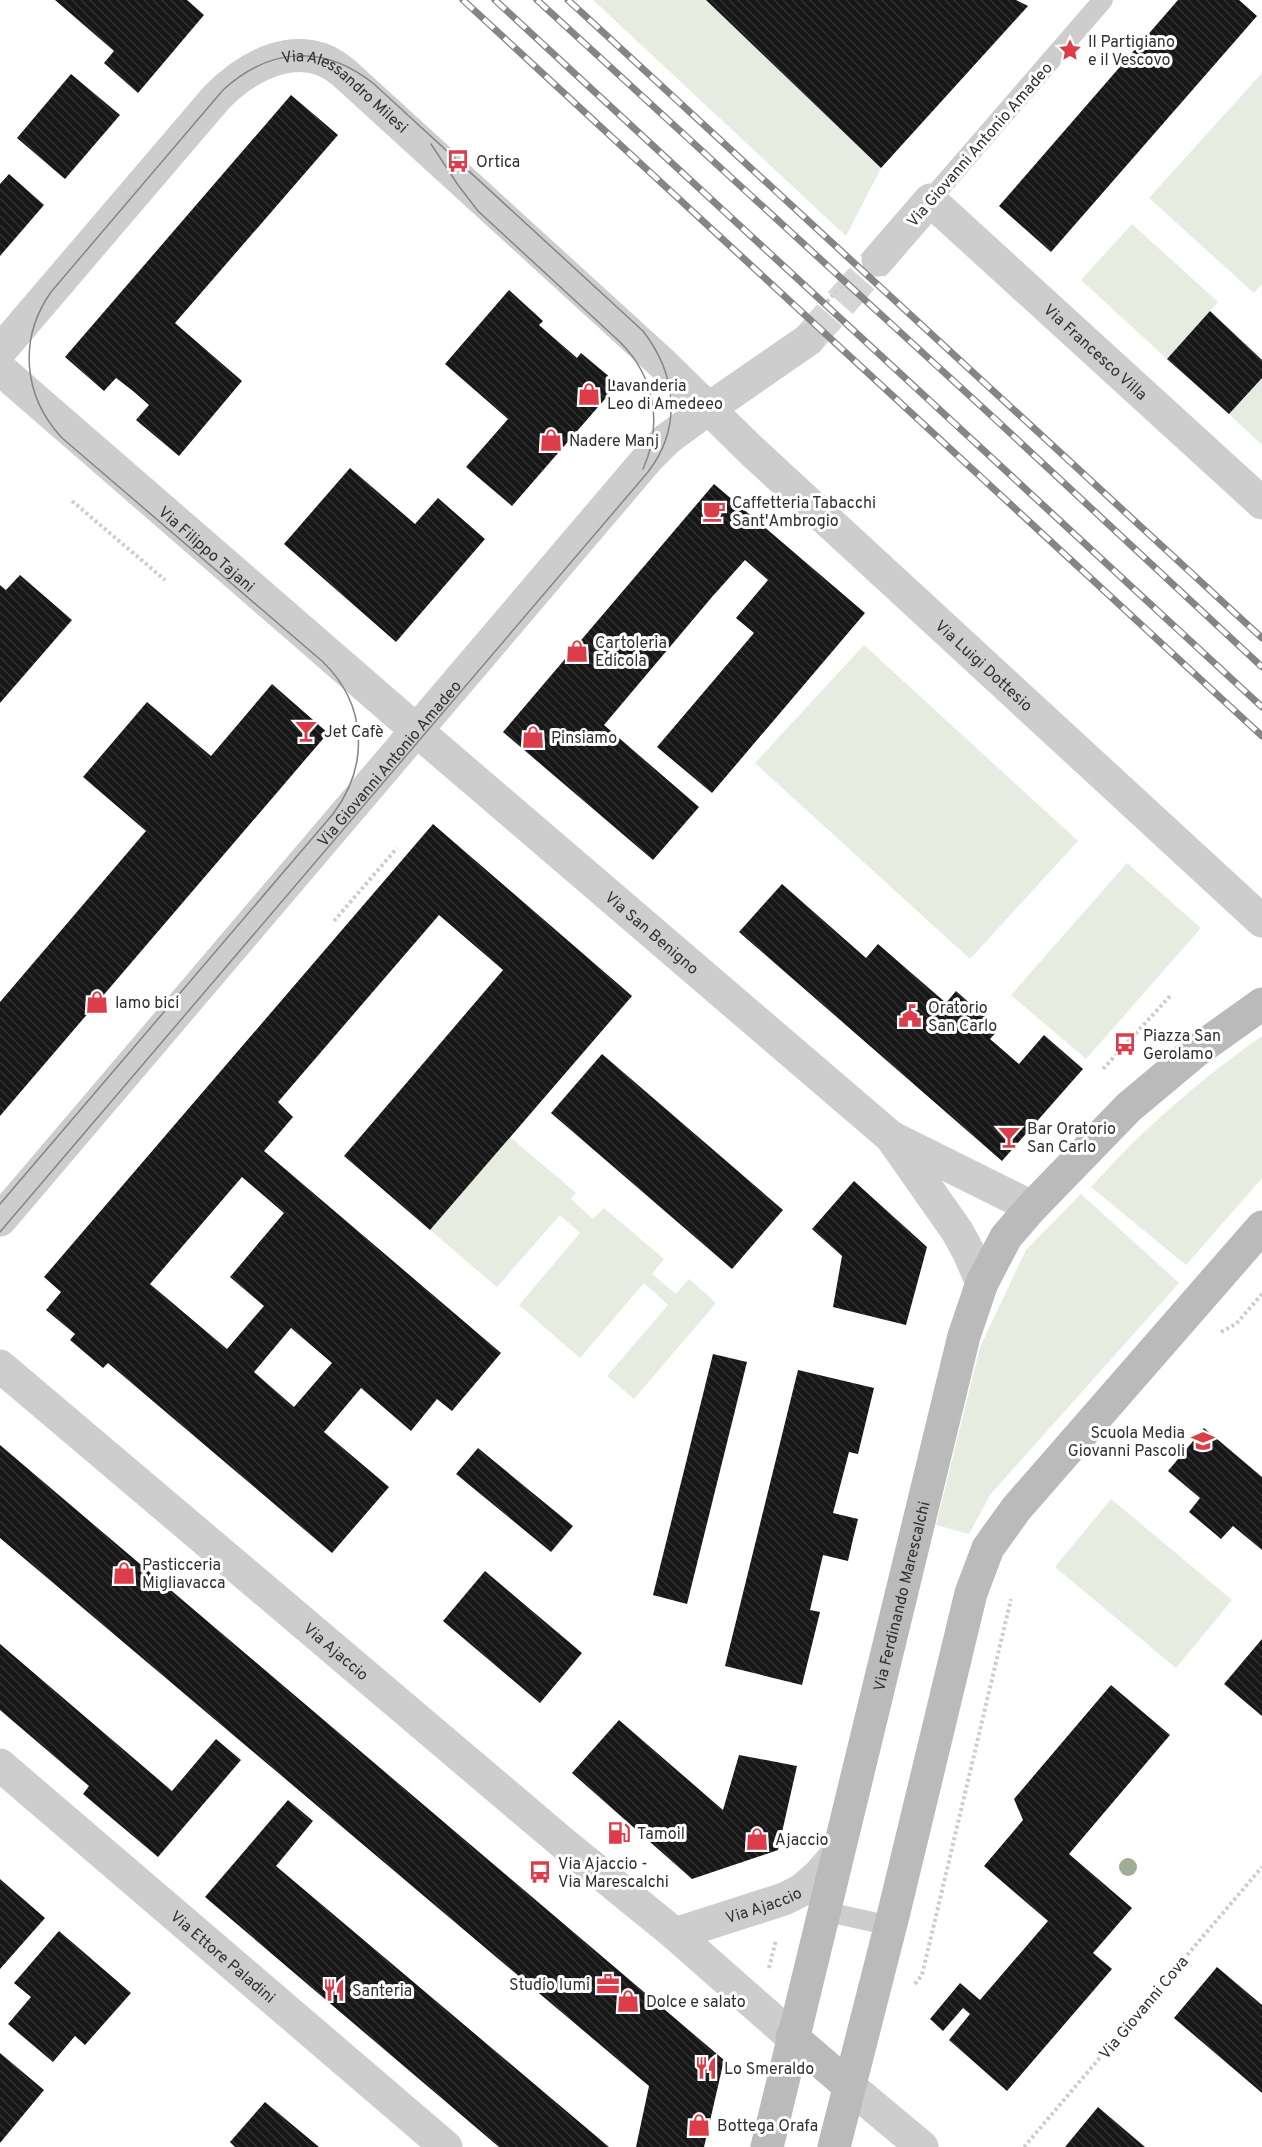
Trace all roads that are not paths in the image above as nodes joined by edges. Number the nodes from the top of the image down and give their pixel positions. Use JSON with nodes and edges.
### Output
{"nodes":[{"id":1,"x":1103,"y":0,"type":"edge"},
{"id":2,"x":930,"y":200,"type":"junction"},
{"id":3,"x":866,"y":266,"type":"tunnel mouth"},
{"id":4,"x":812,"y":327,"type":"tunnel mouth"},
{"id":5,"x":0,"y":351,"type":"edge"},
{"id":6,"x":0,"y":369,"type":"edge"},
{"id":7,"x":708,"y":409,"type":"junction"},
{"id":8,"x":1262,"y":503,"type":"edge"},
{"id":9,"x":415,"y":729,"type":"junction"},
{"id":10,"x":1262,"y":921,"type":"edge"},
{"id":11,"x":1262,"y":1004,"type":"edge"},
{"id":12,"x":891,"y":1137,"type":"junction"},
{"id":13,"x":1032,"y":1207,"type":"junction"},
{"id":14,"x":0,"y":1220,"type":"edge"},
{"id":15,"x":1262,"y":1227,"type":"edge"},
{"id":16,"x":982,"y":1283,"type":"junction"},
{"id":17,"x":0,"y":1366,"type":"edge"},
{"id":18,"x":0,"y":1765,"type":"edge"},
{"id":19,"x":838,"y":1853,"type":"junction"},
{"id":20,"x":823,"y":1911,"type":"junction"},
{"id":21,"x":891,"y":1926,"type":"junction"},
{"id":22,"x":675,"y":1934,"type":"junction"},
{"id":23,"x":792,"y":2037,"type":"junction"},
{"id":24,"x":849,"y":2086,"type":"junction"},
{"id":25,"x":446,"y":2147,"type":"edge"},
{"id":26,"x":767,"y":2147,"type":"edge"},
{"id":27,"x":834,"y":2147,"type":"edge"},
{"id":28,"x":922,"y":2147,"type":"edge"}],
"edges":[{"from":1,"to":2,"type":"lane","name":"Via Giovanni Antonio Amadeo"},
{"from":2,"to":3,"type":"street","name":"Via Giovanni Antonio Amadeo"},
{"from":2,"to":8,"type":"street","name":"Via Francesco Villa"},
{"from":4,"to":7,"type":"street","name":"Via Giovanni Antonio Amadeo"},
{"from":5,"to":7,"type":"street","name":"Via Alessandro Milesi"},
{"from":6,"to":9,"type":"street","name":"Via Filippo Tajani"},
{"from":7,"to":9,"type":"street","name":"Via Giovanni Antonio Amadeo"},
{"from":7,"to":10,"type":"street","name":"Via Luigi Dottesio"},
{"from":9,"to":12,"type":"street","name":"Via San Benigno"},
{"from":9,"to":14,"type":"street","name":"Via Giovanni Antonio Amadeo"},
{"from":11,"to":13,"type":"street"},
{"from":12,"to":13,"type":"street","name":"Via San Benigno"},
{"from":12,"to":16,"type":"street","name":"Via San Benigno"},
{"from":13,"to":16,"type":"street"},
{"from":15,"to":21,"type":"street"},
{"from":16,"to":19,"type":"street","name":"Via Ferdinando Marescalchi"},
{"from":17,"to":22,"type":"street","name":"Via Ajaccio"},
{"from":18,"to":25,"type":"street","name":"Via Ettore Paladini"},
{"from":19,"to":20,"type":"street","name":"Via Ferdinando Marescalchi"},
{"from":19,"to":22,"type":"street","name":"Via Ajaccio"},
{"from":20,"to":21,"type":"lane"},
{"from":20,"to":23,"type":"street","name":"Via Ferdinando Marescalchi"},
{"from":21,"to":24,"type":"street"},
{"from":22,"to":23,"type":"street","name":"Via Ajaccio"},
{"from":23,"to":24,"type":"street"},
{"from":23,"to":26,"type":"street","name":"Via Ferdinando Marescalchi"},
{"from":24,"to":27,"type":"street"},
{"from":24,"to":28,"type":"street"}]}
